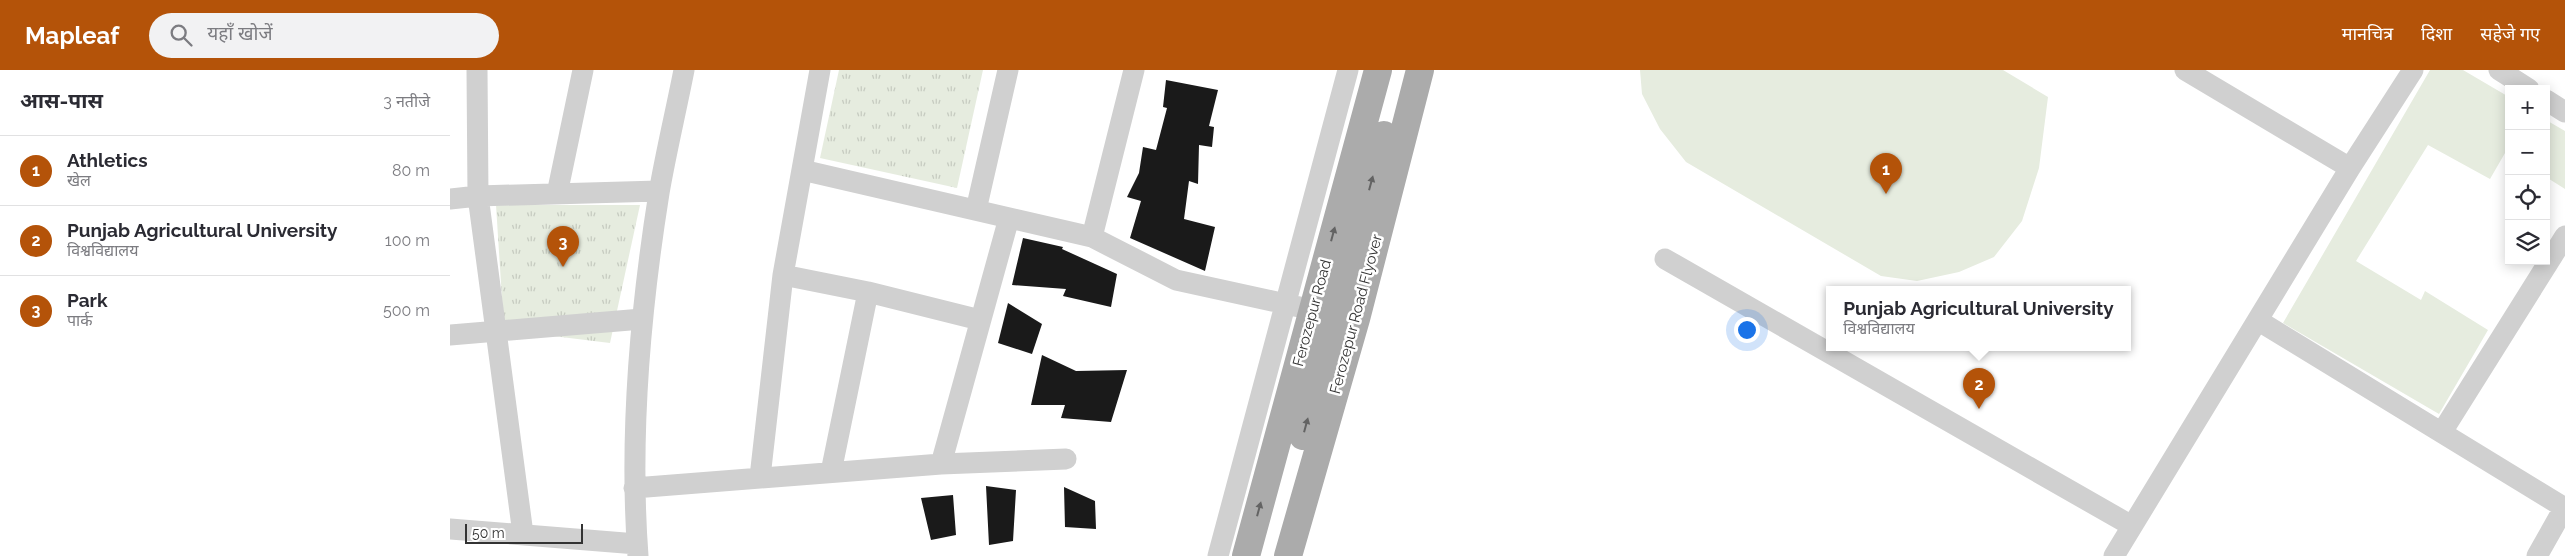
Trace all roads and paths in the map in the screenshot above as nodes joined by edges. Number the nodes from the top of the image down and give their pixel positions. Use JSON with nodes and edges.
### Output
{"nodes":[{"id":1,"x":478,"y":70,"type":"edge"},
{"id":2,"x":583,"y":70,"type":"edge"},
{"id":3,"x":684,"y":70,"type":"edge"},
{"id":4,"x":820,"y":70,"type":"edge"},
{"id":5,"x":1008,"y":70,"type":"edge"},
{"id":6,"x":1134,"y":70,"type":"edge"},
{"id":7,"x":1348,"y":70,"type":"edge"},
{"id":8,"x":1378,"y":70,"type":"edge"},
{"id":9,"x":1401,"y":70,"type":"edge"},
{"id":10,"x":1420,"y":70,"type":"edge"},
{"id":11,"x":1436,"y":70,"type":"edge"},
{"id":12,"x":2185,"y":70,"type":"edge"},
{"id":13,"x":2413,"y":70,"type":"edge"},
{"id":14,"x":2499,"y":70,"type":"edge"},
{"id":15,"x":2523,"y":85,"type":"edge"},
{"id":16,"x":2550,"y":103,"type":"edge"},
{"id":17,"x":2565,"y":112,"type":"edge"},
{"id":18,"x":2350,"y":168,"type":"junction"},
{"id":19,"x":802,"y":170,"type":"junction"},
{"id":20,"x":659,"y":191,"type":"junction"},
{"id":21,"x":557,"y":194,"type":"junction"},
{"id":22,"x":478,"y":196,"type":"junction"},
{"id":23,"x":450,"y":199,"type":"edge"},
{"id":24,"x":976,"y":210,"type":"junction"},
{"id":25,"x":1009,"y":218,"type":"junction"},
{"id":26,"x":2565,"y":236,"type":"edge"},
{"id":27,"x":1092,"y":237,"type":"junction"},
{"id":28,"x":1665,"y":259,"type":"dead end"},
{"id":29,"x":783,"y":275,"type":"junction"},
{"id":30,"x":868,"y":292,"type":"junction"},
{"id":31,"x":1284,"y":303,"type":"junction"},
{"id":32,"x":1313,"y":310,"type":"junction"},
{"id":33,"x":642,"y":320,"type":"junction"},
{"id":34,"x":980,"y":320,"type":"junction"},
{"id":35,"x":2259,"y":321,"type":"junction"},
{"id":36,"x":498,"y":330,"type":"junction"},
{"id":37,"x":450,"y":335,"type":"edge"},
{"id":38,"x":2442,"y":432,"type":"junction"},
{"id":39,"x":1066,"y":459,"type":"dead end"},
{"id":40,"x":941,"y":464,"type":"junction"},
{"id":41,"x":831,"y":472,"type":"junction"},
{"id":42,"x":760,"y":477,"type":"junction"},
{"id":43,"x":634,"y":488,"type":"junction"},
{"id":44,"x":2565,"y":508,"type":"edge"},
{"id":45,"x":2132,"y":526,"type":"junction"},
{"id":46,"x":450,"y":529,"type":"edge"},
{"id":47,"x":523,"y":534,"type":"junction"},
{"id":48,"x":638,"y":550,"type":"edge"},
{"id":49,"x":1218,"y":556,"type":"edge"},
{"id":50,"x":1246,"y":556,"type":"edge"},
{"id":51,"x":1270,"y":556,"type":"edge"},
{"id":52,"x":1288,"y":556,"type":"edge"},
{"id":53,"x":1305,"y":556,"type":"edge"},
{"id":54,"x":2114,"y":556,"type":"edge"},
{"id":55,"x":2536,"y":556,"type":"edge"}],
"edges":[{"from":1,"to":22,"type":"street"},
{"from":2,"to":21,"type":"street"},
{"from":3,"to":20,"type":"street"},
{"from":4,"to":19,"type":"street"},
{"from":5,"to":24,"type":"street"},
{"from":6,"to":27,"type":"street"},
{"from":7,"to":31,"type":"street"},
{"from":32,"to":8,"type":"main road","name":"Ferozepur Road","one_way":true},
{"from":51,"to":9,"type":"main road","name":"Ferozepur Road Flyover","one_way":true},
{"from":10,"to":52,"type":"main road","name":"Ferozepur Road Flyover"},
{"from":11,"to":53,"type":"main road"},
{"from":12,"to":18,"type":"street"},
{"from":13,"to":18,"type":"street"},
{"from":14,"to":15,"type":"street"},
{"from":16,"to":17,"type":"street"},
{"from":18,"to":35,"type":"street"},
{"from":19,"to":24,"type":"street"},
{"from":19,"to":29,"type":"street"},
{"from":20,"to":21,"type":"street"},
{"from":20,"to":33,"type":"street"},
{"from":21,"to":22,"type":"street"},
{"from":22,"to":23,"type":"street"},
{"from":22,"to":36,"type":"street"},
{"from":24,"to":25,"type":"street"},
{"from":25,"to":27,"type":"street"},
{"from":25,"to":34,"type":"street"},
{"from":26,"to":38,"type":"street"},
{"from":27,"to":31,"type":"street"},
{"from":28,"to":45,"type":"street"},
{"from":29,"to":30,"type":"street"},
{"from":29,"to":42,"type":"street"},
{"from":30,"to":34,"type":"street"},
{"from":30,"to":41,"type":"street"},
{"from":31,"to":32,"type":"street"},
{"from":31,"to":49,"type":"street"},
{"from":50,"to":32,"type":"main road","name":"Ferozepur Road","one_way":true},
{"from":33,"to":36,"type":"street"},
{"from":33,"to":43,"type":"street"},
{"from":34,"to":40,"type":"street"},
{"from":35,"to":38,"type":"street"},
{"from":35,"to":45,"type":"street"},
{"from":36,"to":37,"type":"street"},
{"from":36,"to":47,"type":"street"},
{"from":38,"to":44,"type":"street"},
{"from":39,"to":40,"type":"street"},
{"from":40,"to":41,"type":"street"},
{"from":41,"to":42,"type":"street"},
{"from":42,"to":43,"type":"street"},
{"from":43,"to":48,"type":"street"},
{"from":44,"to":55,"type":"street"},
{"from":45,"to":54,"type":"street"},
{"from":46,"to":47,"type":"street"},
{"from":47,"to":48,"type":"street"}]}
